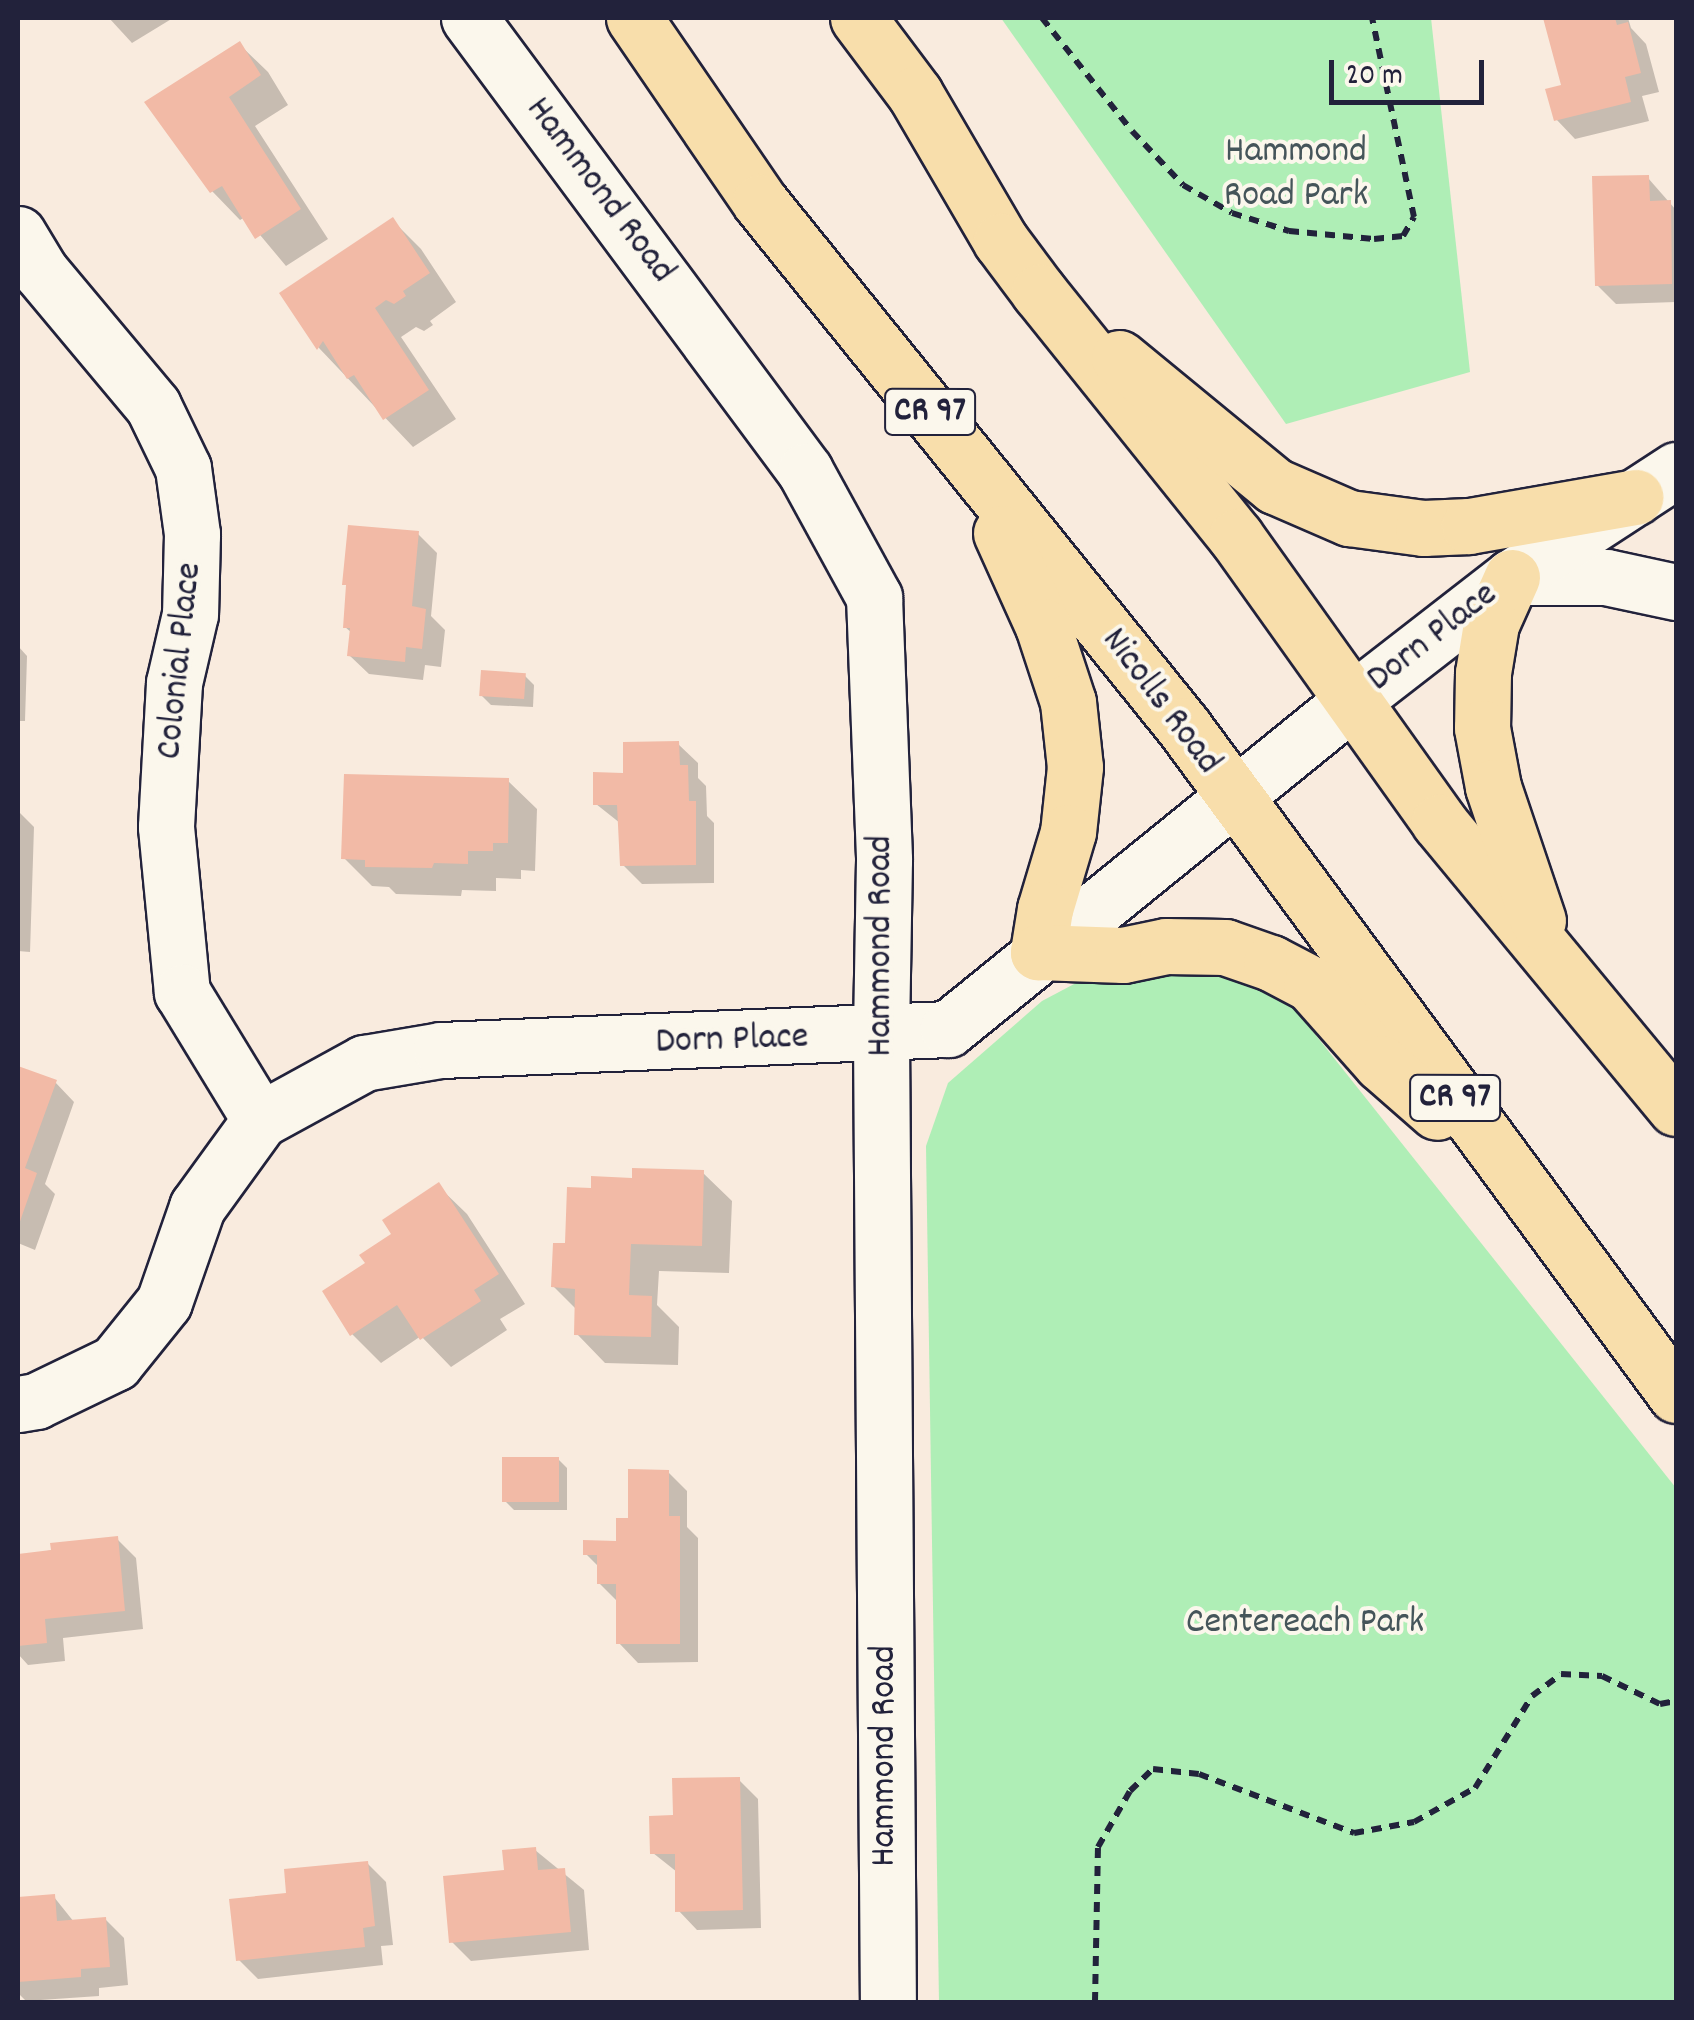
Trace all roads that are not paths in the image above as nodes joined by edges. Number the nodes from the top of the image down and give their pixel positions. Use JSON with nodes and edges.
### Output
{"nodes":[{"id":1,"x":470,"y":18,"type":"edge"},
{"id":2,"x":634,"y":18,"type":"edge"},
{"id":3,"x":858,"y":18,"type":"edge"},
{"id":4,"x":18,"y":234,"type":"edge"},
{"id":5,"x":1040,"y":292,"type":"junction"},
{"id":6,"x":969,"y":460,"type":"junction"},
{"id":7,"x":1656,"y":484,"type":"edge"},
{"id":8,"x":1512,"y":577,"type":"junction"},
{"id":9,"x":1676,"y":592,"type":"edge"},
{"id":10,"x":1352,"y":701,"type":"junction"},
{"id":11,"x":1234,"y":800,"type":"junction"},
{"id":12,"x":1547,"y":948,"type":"junction"},
{"id":13,"x":1038,"y":952,"type":"junction"},
{"id":14,"x":880,"y":1035,"type":"junction"},
{"id":15,"x":1676,"y":1108,"type":"edge"},
{"id":16,"x":260,"y":1120,"type":"junction"},
{"id":17,"x":1522,"y":1187,"type":"junction"},
{"id":18,"x":1676,"y":1395,"type":"edge"},
{"id":19,"x":18,"y":1404,"type":"edge"},
{"id":20,"x":888,"y":2002,"type":"edge"}],
"edges":[{"from":1,"to":14,"type":"street","name":"Hammond Road"},
{"from":2,"to":6,"type":"highway","name":"Nicolls Road","number":"CR 97"},
{"from":3,"to":5,"type":"highway"},
{"from":4,"to":16,"type":"street","name":"Colonial Place"},
{"from":5,"to":7,"type":"highway"},
{"from":5,"to":10,"type":"highway"},
{"from":6,"to":11,"type":"highway","name":"Nicolls Road","number":"CR 97"},
{"from":6,"to":13,"type":"highway"},
{"from":7,"to":8,"type":"street","name":"Dorn Place"},
{"from":8,"to":9,"type":"street","name":"Dorn Place"},
{"from":8,"to":10,"type":"street","name":"Dorn Place"},
{"from":8,"to":12,"type":"highway"},
{"from":10,"to":11,"type":"street","name":"Dorn Place"},
{"from":10,"to":12,"type":"highway"},
{"from":11,"to":13,"type":"street","name":"Dorn Place"},
{"from":11,"to":17,"type":"highway","name":"Nicolls Road","number":"CR 97"},
{"from":12,"to":15,"type":"highway"},
{"from":13,"to":14,"type":"street","name":"Dorn Place"},
{"from":13,"to":17,"type":"highway"},
{"from":14,"to":16,"type":"street","name":"Dorn Place"},
{"from":14,"to":20,"type":"street","name":"Hammond Road"},
{"from":16,"to":19,"type":"street","name":"Dorn Place"},
{"from":17,"to":18,"type":"highway","name":"Nicolls Road","number":"CR 97"}]}
